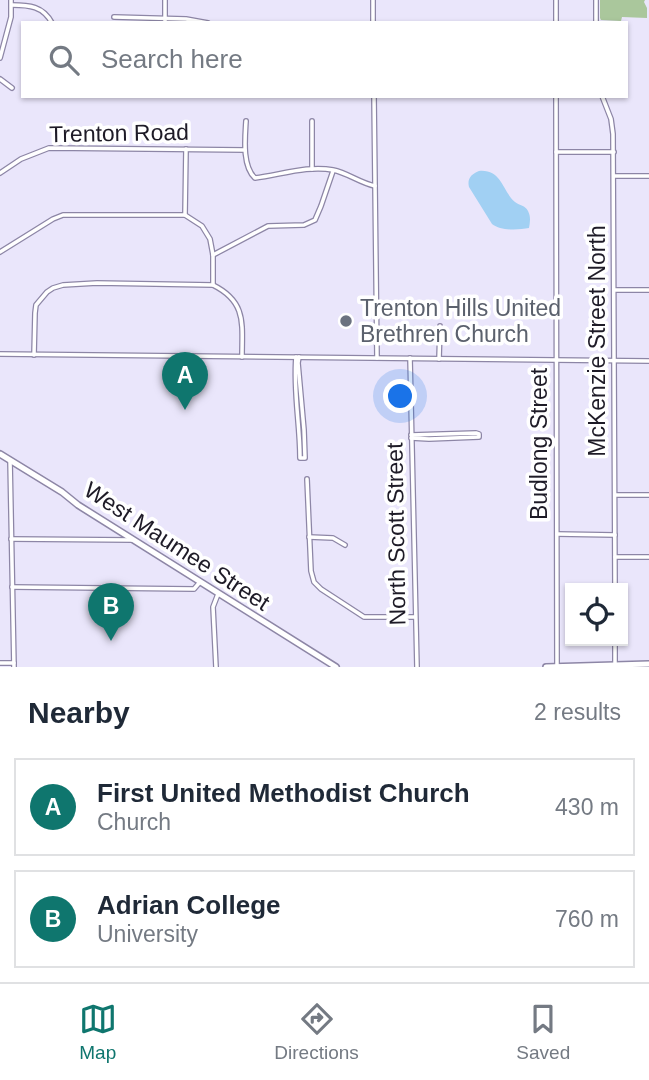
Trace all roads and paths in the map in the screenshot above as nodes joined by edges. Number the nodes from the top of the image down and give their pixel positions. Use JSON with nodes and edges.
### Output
{"nodes":[{"id":1,"x":165,"y":0,"type":"edge"},
{"id":2,"x":373,"y":0,"type":"edge"},
{"id":3,"x":556,"y":0,"type":"edge"},
{"id":4,"x":596,"y":0,"type":"edge"},
{"id":5,"x":12,"y":3,"type":"edge"},
{"id":6,"x":114,"y":17,"type":"dead end"},
{"id":7,"x":165,"y":20,"type":"edge"},
{"id":8,"x":51,"y":21,"type":"edge"},
{"id":9,"x":197,"y":21,"type":"edge"},
{"id":10,"x":373,"y":21,"type":"edge"},
{"id":11,"x":556,"y":21,"type":"edge"},
{"id":12,"x":596,"y":21,"type":"edge"},
{"id":13,"x":0,"y":58,"type":"edge"},
{"id":14,"x":0,"y":79,"type":"edge"},
{"id":15,"x":12,"y":88,"type":"dead end"},
{"id":16,"x":373,"y":98,"type":"edge"},
{"id":17,"x":556,"y":98,"type":"edge"},
{"id":18,"x":603,"y":98,"type":"edge"},
{"id":19,"x":246,"y":121,"type":"dead end"},
{"id":20,"x":312,"y":121,"type":"dead end"},
{"id":21,"x":186,"y":149,"type":"junction"},
{"id":22,"x":245,"y":150,"type":"junction"},
{"id":23,"x":556,"y":152,"type":"junction"},
{"id":24,"x":614,"y":152,"type":"junction"},
{"id":25,"x":312,"y":169,"type":"junction"},
{"id":26,"x":333,"y":170,"type":"junction"},
{"id":27,"x":0,"y":173,"type":"edge"},
{"id":28,"x":614,"y":176,"type":"junction"},
{"id":29,"x":649,"y":177,"type":"edge"},
{"id":30,"x":374,"y":186,"type":"junction"},
{"id":31,"x":185,"y":215,"type":"junction"},
{"id":32,"x":0,"y":252,"type":"edge"},
{"id":33,"x":213,"y":255,"type":"junction"},
{"id":34,"x":213,"y":285,"type":"junction"},
{"id":35,"x":615,"y":290,"type":"junction"},
{"id":36,"x":649,"y":290,"type":"edge"},
{"id":37,"x":440,"y":326,"type":"dead end"},
{"id":38,"x":0,"y":354,"type":"edge"},
{"id":39,"x":34,"y":355,"type":"junction"},
{"id":40,"x":242,"y":357,"type":"junction"},
{"id":41,"x":297,"y":357,"type":"junction"},
{"id":42,"x":377,"y":358,"type":"junction"},
{"id":43,"x":410,"y":358,"type":"junction"},
{"id":44,"x":439,"y":359,"type":"junction"},
{"id":45,"x":556,"y":361,"type":"junction"},
{"id":46,"x":615,"y":362,"type":"junction"},
{"id":47,"x":649,"y":362,"type":"edge"},
{"id":48,"x":302,"y":430,"type":"junction"},
{"id":49,"x":411,"y":436,"type":"junction"},
{"id":50,"x":453,"y":436,"type":"junction"},
{"id":51,"x":0,"y":454,"type":"edge"},
{"id":52,"x":10,"y":460,"type":"junction"},
{"id":53,"x":307,"y":479,"type":"dead end"},
{"id":54,"x":615,"y":495,"type":"junction"},
{"id":55,"x":649,"y":495,"type":"edge"},
{"id":56,"x":556,"y":534,"type":"junction"},
{"id":57,"x":615,"y":535,"type":"junction"},
{"id":58,"x":309,"y":537,"type":"junction"},
{"id":59,"x":11,"y":539,"type":"junction"},
{"id":60,"x":134,"y":540,"type":"junction"},
{"id":61,"x":345,"y":545,"type":"dead end"},
{"id":62,"x":615,"y":557,"type":"junction"},
{"id":63,"x":649,"y":557,"type":"edge"},
{"id":64,"x":200,"y":582,"type":"junction"},
{"id":65,"x":615,"y":583,"type":"edge"},
{"id":66,"x":12,"y":587,"type":"junction"},
{"id":67,"x":218,"y":594,"type":"junction"},
{"id":68,"x":415,"y":617,"type":"junction"},
{"id":69,"x":615,"y":646,"type":"edge"},
{"id":70,"x":0,"y":663,"type":"edge"},
{"id":71,"x":649,"y":664,"type":"edge"},
{"id":72,"x":14,"y":665,"type":"edge"},
{"id":73,"x":557,"y":666,"type":"edge"},
{"id":74,"x":615,"y":666,"type":"edge"},
{"id":75,"x":216,"y":667,"type":"edge"},
{"id":76,"x":336,"y":667,"type":"edge"},
{"id":77,"x":417,"y":667,"type":"edge"},
{"id":78,"x":546,"y":667,"type":"edge"}],
"edges":[{"from":1,"to":7,"type":"street"},
{"from":2,"to":10,"type":"street"},
{"from":3,"to":11,"type":"street"},
{"from":4,"to":12,"type":"street"},
{"from":5,"to":8,"type":"street"},
{"from":5,"to":13,"type":"street"},
{"from":6,"to":7,"type":"street"},
{"from":7,"to":9,"type":"street"},
{"from":14,"to":15,"type":"street"},
{"from":16,"to":30,"type":"street"},
{"from":17,"to":23,"type":"street","name":"Budlong Street"},
{"from":18,"to":24,"type":"street","name":"McKenzie Street North"},
{"from":19,"to":22,"type":"street"},
{"from":20,"to":25,"type":"street"},
{"from":21,"to":22,"type":"street","name":"Trenton Road"},
{"from":21,"to":27,"type":"street","name":"Trenton Road"},
{"from":21,"to":31,"type":"street"},
{"from":22,"to":25,"type":"street"},
{"from":23,"to":24,"type":"street"},
{"from":23,"to":45,"type":"street","name":"Budlong Street"},
{"from":24,"to":28,"type":"street","name":"McKenzie Street North"},
{"from":25,"to":26,"type":"street"},
{"from":26,"to":30,"type":"street"},
{"from":26,"to":33,"type":"street"},
{"from":28,"to":29,"type":"street"},
{"from":28,"to":35,"type":"street","name":"McKenzie Street North"},
{"from":30,"to":42,"type":"street"},
{"from":31,"to":32,"type":"street"},
{"from":31,"to":33,"type":"street"},
{"from":33,"to":34,"type":"street"},
{"from":34,"to":39,"type":"street"},
{"from":34,"to":40,"type":"street"},
{"from":35,"to":36,"type":"street"},
{"from":35,"to":46,"type":"street","name":"McKenzie Street North"},
{"from":37,"to":44,"type":"street"},
{"from":38,"to":39,"type":"street"},
{"from":39,"to":40,"type":"street"},
{"from":40,"to":41,"type":"street"},
{"from":41,"to":42,"type":"street"},
{"from":41,"to":48,"type":"street"},
{"from":42,"to":43,"type":"street"},
{"from":43,"to":44,"type":"street"},
{"from":43,"to":49,"type":"street","name":"North Scott Street"},
{"from":44,"to":45,"type":"street"},
{"from":45,"to":46,"type":"street"},
{"from":45,"to":56,"type":"street","name":"Budlong Street"},
{"from":46,"to":47,"type":"street"},
{"from":46,"to":54,"type":"street","name":"McKenzie Street North"},
{"from":48,"to":48,"type":"street"},
{"from":49,"to":50,"type":"street"},
{"from":49,"to":68,"type":"street","name":"North Scott Street"},
{"from":50,"to":50,"type":"street"},
{"from":51,"to":52,"type":"main road","name":"West Maumee Street"},
{"from":52,"to":59,"type":"street"},
{"from":52,"to":60,"type":"main road","name":"West Maumee Street"},
{"from":53,"to":58,"type":"street"},
{"from":54,"to":55,"type":"street"},
{"from":54,"to":57,"type":"street","name":"McKenzie Street North"},
{"from":56,"to":57,"type":"street"},
{"from":56,"to":73,"type":"street","name":"Budlong Street"},
{"from":57,"to":62,"type":"street","name":"McKenzie Street North"},
{"from":58,"to":61,"type":"street"},
{"from":58,"to":68,"type":"street"},
{"from":59,"to":60,"type":"street"},
{"from":59,"to":66,"type":"street"},
{"from":60,"to":64,"type":"main road","name":"West Maumee Street"},
{"from":62,"to":63,"type":"street"},
{"from":62,"to":65,"type":"street","name":"McKenzie Street North"},
{"from":64,"to":66,"type":"street"},
{"from":64,"to":67,"type":"main road","name":"West Maumee Street"},
{"from":66,"to":72,"type":"street"},
{"from":67,"to":75,"type":"street"},
{"from":67,"to":76,"type":"main road","name":"West Maumee Street"},
{"from":68,"to":77,"type":"street","name":"North Scott Street"},
{"from":69,"to":74,"type":"street"},
{"from":70,"to":72,"type":"street"},
{"from":71,"to":74,"type":"main road"},
{"from":73,"to":74,"type":"main road"},
{"from":73,"to":78,"type":"main road"}]}
